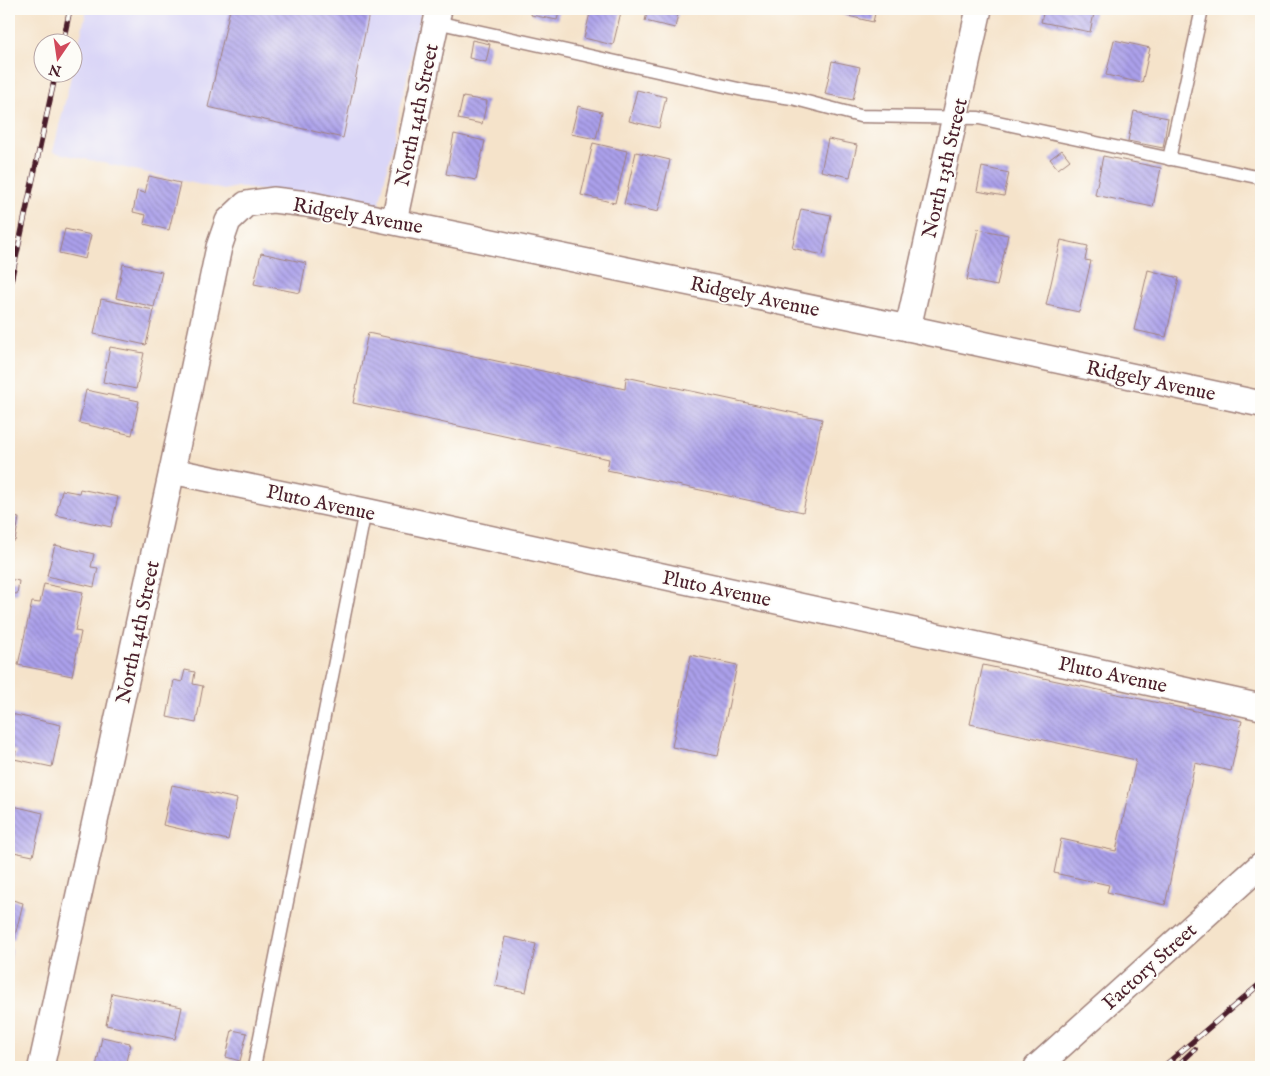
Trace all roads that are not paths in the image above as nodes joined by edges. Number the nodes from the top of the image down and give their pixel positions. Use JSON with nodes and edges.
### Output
{"nodes":[{"id":1,"x":979,"y":9,"type":"edge"},
{"id":2,"x":1202,"y":9,"type":"edge"},
{"id":3,"x":437,"y":15,"type":"edge"},
{"id":4,"x":956,"y":118,"type":"junction"},
{"id":5,"x":1169,"y":158,"type":"junction"},
{"id":6,"x":1261,"y":178,"type":"edge"},
{"id":7,"x":246,"y":204,"type":"joint"},
{"id":8,"x":394,"y":221,"type":"junction"},
{"id":9,"x":908,"y":328,"type":"junction"},
{"id":10,"x":1261,"y":404,"type":"edge"},
{"id":11,"x":172,"y":471,"type":"junction"},
{"id":12,"x":365,"y":511,"type":"junction"},
{"id":13,"x":1261,"y":707,"type":"edge"},
{"id":14,"x":1261,"y":865,"type":"edge"},
{"id":15,"x":41,"y":1067,"type":"edge"},
{"id":16,"x":254,"y":1067,"type":"edge"},
{"id":17,"x":1037,"y":1067,"type":"edge"}],
"edges":[{"from":1,"to":4,"type":"street","name":"North 13th Street"},
{"from":2,"to":5,"type":"lane"},
{"from":3,"to":4,"type":"lane"},
{"from":3,"to":8,"type":"street","name":"North 14th Street"},
{"from":4,"to":5,"type":"lane"},
{"from":4,"to":9,"type":"street","name":"North 13th Street"},
{"from":5,"to":6,"type":"lane"},
{"from":7,"to":8,"type":"street","name":"Ridgely Avenue"},
{"from":7,"to":11,"type":"street","name":"North 14th Street"},
{"from":8,"to":9,"type":"street","name":"Ridgely Avenue"},
{"from":9,"to":10,"type":"street","name":"Ridgely Avenue"},
{"from":11,"to":12,"type":"street","name":"Pluto Avenue"},
{"from":11,"to":15,"type":"street","name":"North 14th Street"},
{"from":12,"to":13,"type":"street","name":"Pluto Avenue"},
{"from":12,"to":16,"type":"lane"},
{"from":14,"to":17,"type":"street","name":"Factory Street"}]}
